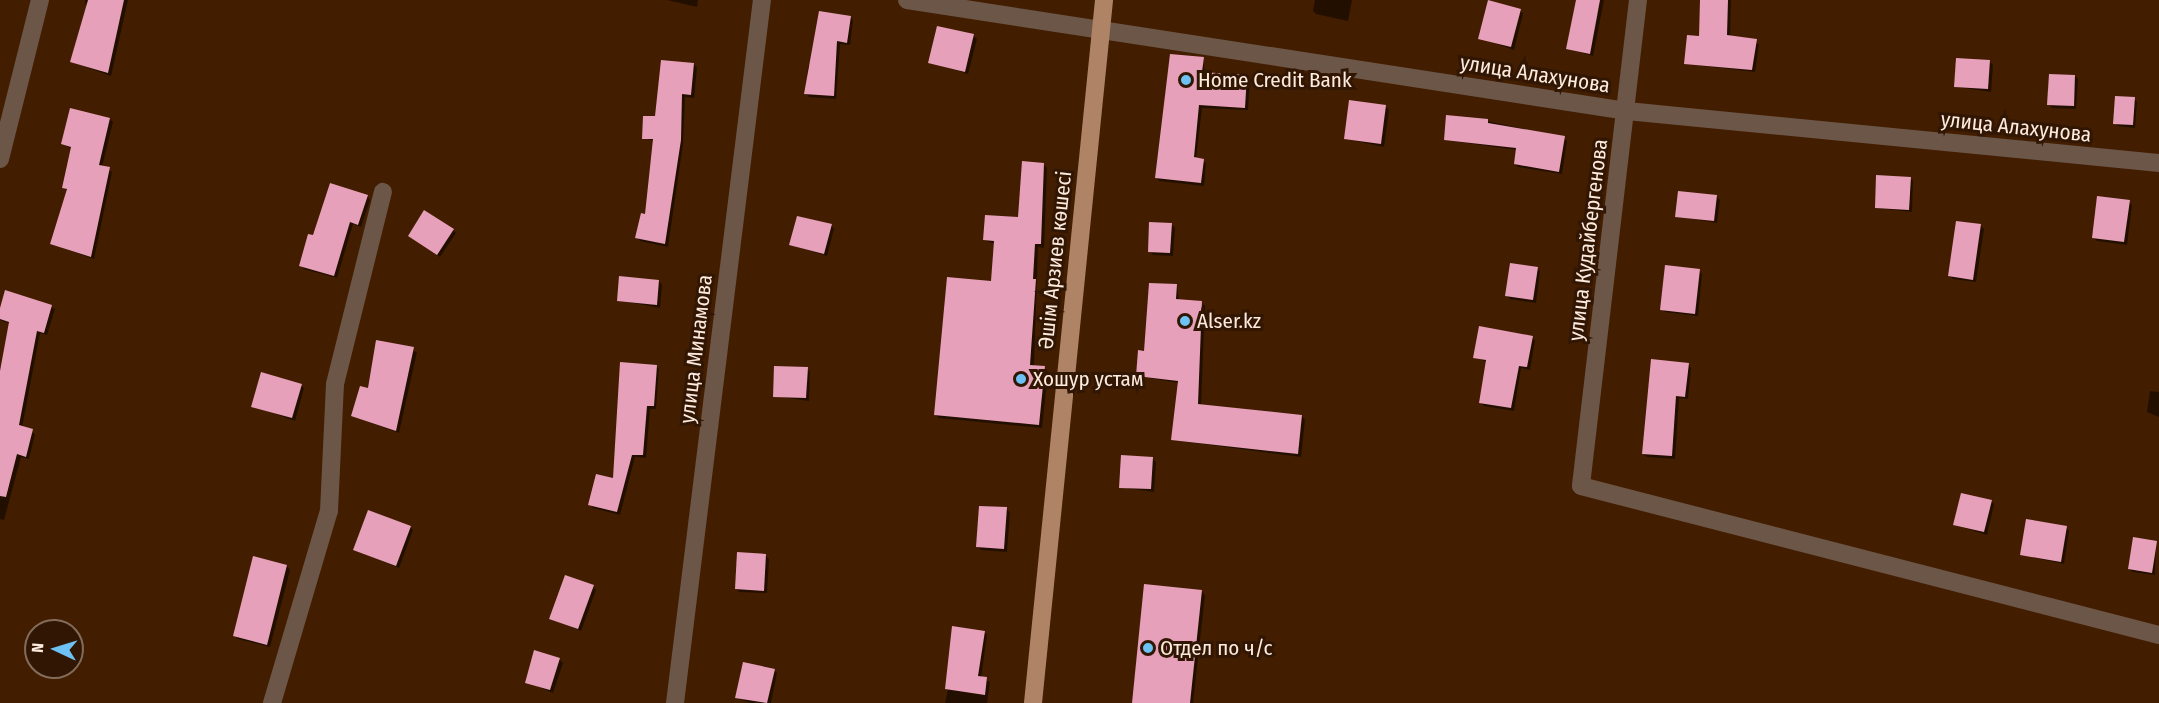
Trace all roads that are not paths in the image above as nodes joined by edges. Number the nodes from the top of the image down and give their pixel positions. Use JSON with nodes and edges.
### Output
{"nodes":[{"id":1,"x":40,"y":0,"type":"edge"},
{"id":2,"x":762,"y":0,"type":"edge"},
{"id":3,"x":907,"y":0,"type":"edge"},
{"id":4,"x":1104,"y":0,"type":"edge"},
{"id":5,"x":1638,"y":0,"type":"edge"},
{"id":6,"x":1101,"y":29,"type":"junction"},
{"id":7,"x":1627,"y":111,"type":"junction"},
{"id":8,"x":0,"y":159,"type":"edge"},
{"id":9,"x":2159,"y":163,"type":"edge"},
{"id":10,"x":383,"y":192,"type":"dead end"},
{"id":11,"x":2159,"y":635,"type":"edge"},
{"id":12,"x":272,"y":703,"type":"edge"},
{"id":13,"x":675,"y":703,"type":"edge"},
{"id":14,"x":1033,"y":703,"type":"edge"}],
"edges":[{"from":1,"to":8,"type":"street"},
{"from":2,"to":13,"type":"street","name":"улица Минамова"},
{"from":3,"to":6,"type":"street","name":"улица Алахунова"},
{"from":4,"to":6,"type":"main road","name":"Әшім Арзиев көшесі"},
{"from":5,"to":7,"type":"street","name":"улица Кудайбергенова"},
{"from":6,"to":7,"type":"street","name":"улица Алахунова"},
{"from":6,"to":14,"type":"main road","name":"Әшім Арзиев көшесі"},
{"from":7,"to":9,"type":"street","name":"улица Алахунова"},
{"from":7,"to":11,"type":"street","name":"улица Кудайбергенова"},
{"from":10,"to":12,"type":"street"}]}
